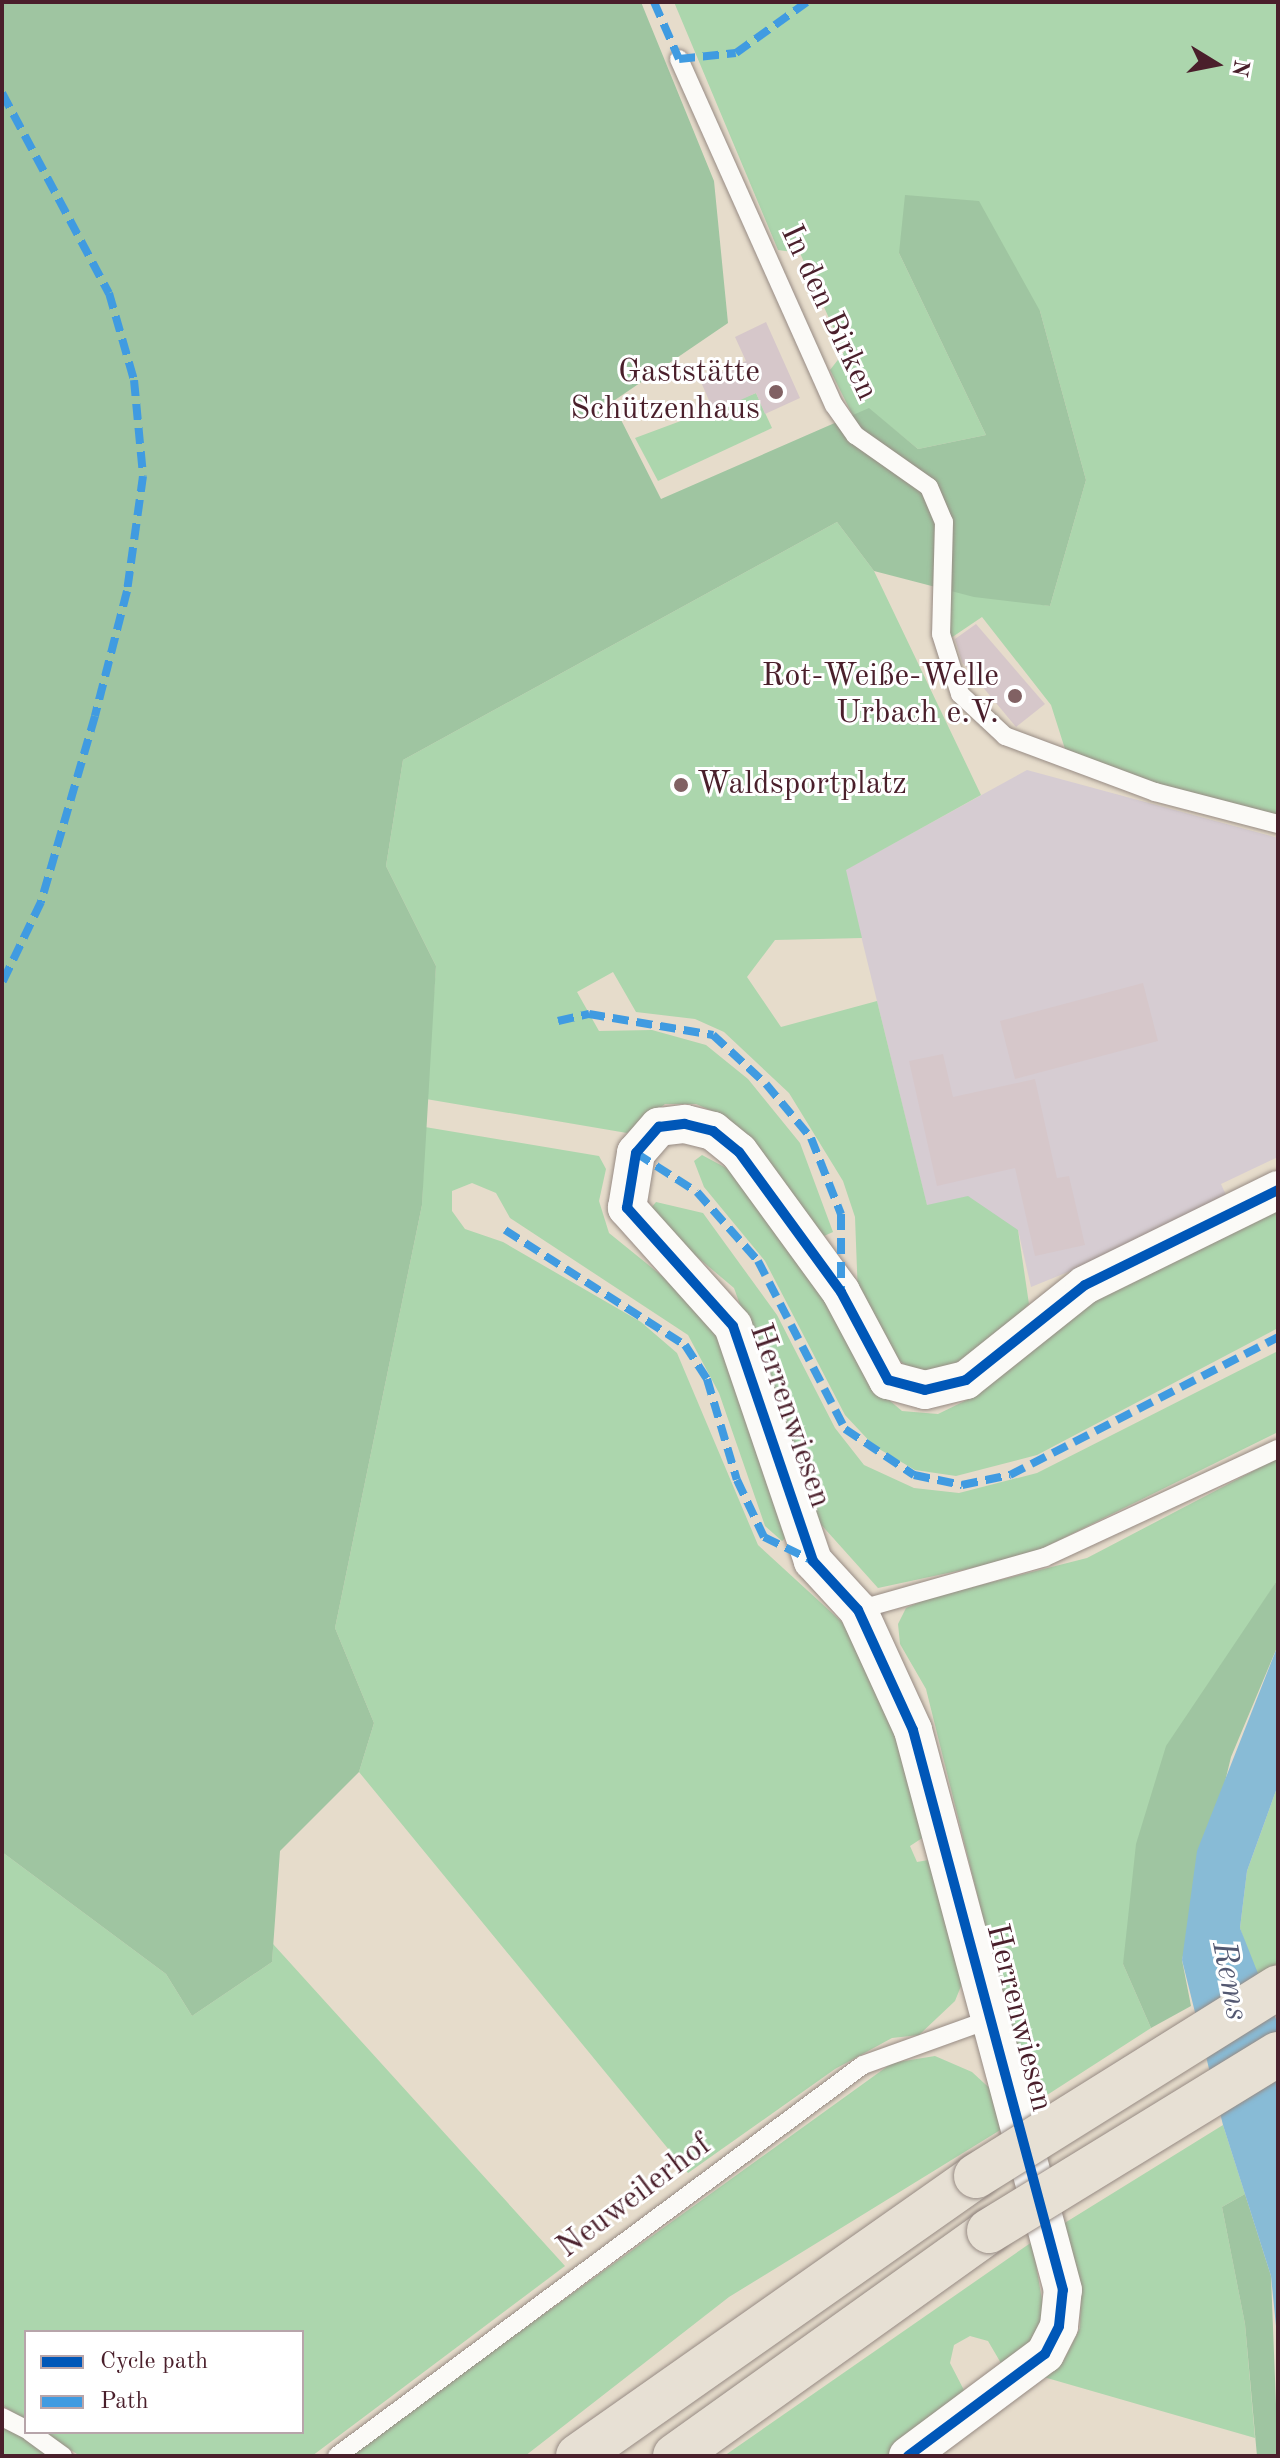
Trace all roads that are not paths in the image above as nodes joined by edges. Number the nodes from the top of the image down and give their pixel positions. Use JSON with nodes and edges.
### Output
{"nodes":[{"id":1,"x":679,"y":59,"type":"dead end"},
{"id":2,"x":1278,"y":824,"type":"edge"},
{"id":3,"x":1278,"y":1190,"type":"edge"},
{"id":4,"x":1278,"y":1449,"type":"edge"},
{"id":5,"x":858,"y":1610,"type":"junction"},
{"id":6,"x":1278,"y":1987,"type":"edge"},
{"id":7,"x":988,"y":2020,"type":"junction"},
{"id":8,"x":1278,"y":2054,"type":"edge"},
{"id":9,"x":2,"y":2417,"type":"edge"},
{"id":10,"x":24,"y":2429,"type":"edge"},
{"id":11,"x":32,"y":2434,"type":"edge"},
{"id":12,"x":63,"y":2456,"type":"edge"},
{"id":13,"x":337,"y":2456,"type":"edge"},
{"id":14,"x":578,"y":2456,"type":"edge"},
{"id":15,"x":675,"y":2456,"type":"edge"},
{"id":16,"x":908,"y":2456,"type":"edge"}],
"edges":[{"from":1,"to":2,"type":"lane","name":"In den Birken"},
{"from":3,"to":5,"type":"street","name":"Herrenwiesen"},
{"from":4,"to":5,"type":"lane"},
{"from":5,"to":7,"type":"street","name":"Herrenwiesen"},
{"from":6,"to":14,"type":"highway","bridge":true},
{"from":7,"to":13,"type":"lane","name":"Neuweilerhof"},
{"from":7,"to":16,"type":"street","name":"Herrenwiesen"},
{"from":8,"to":15,"type":"highway","bridge":true},
{"from":9,"to":10,"type":"lane"},
{"from":11,"to":12,"type":"lane"}]}
